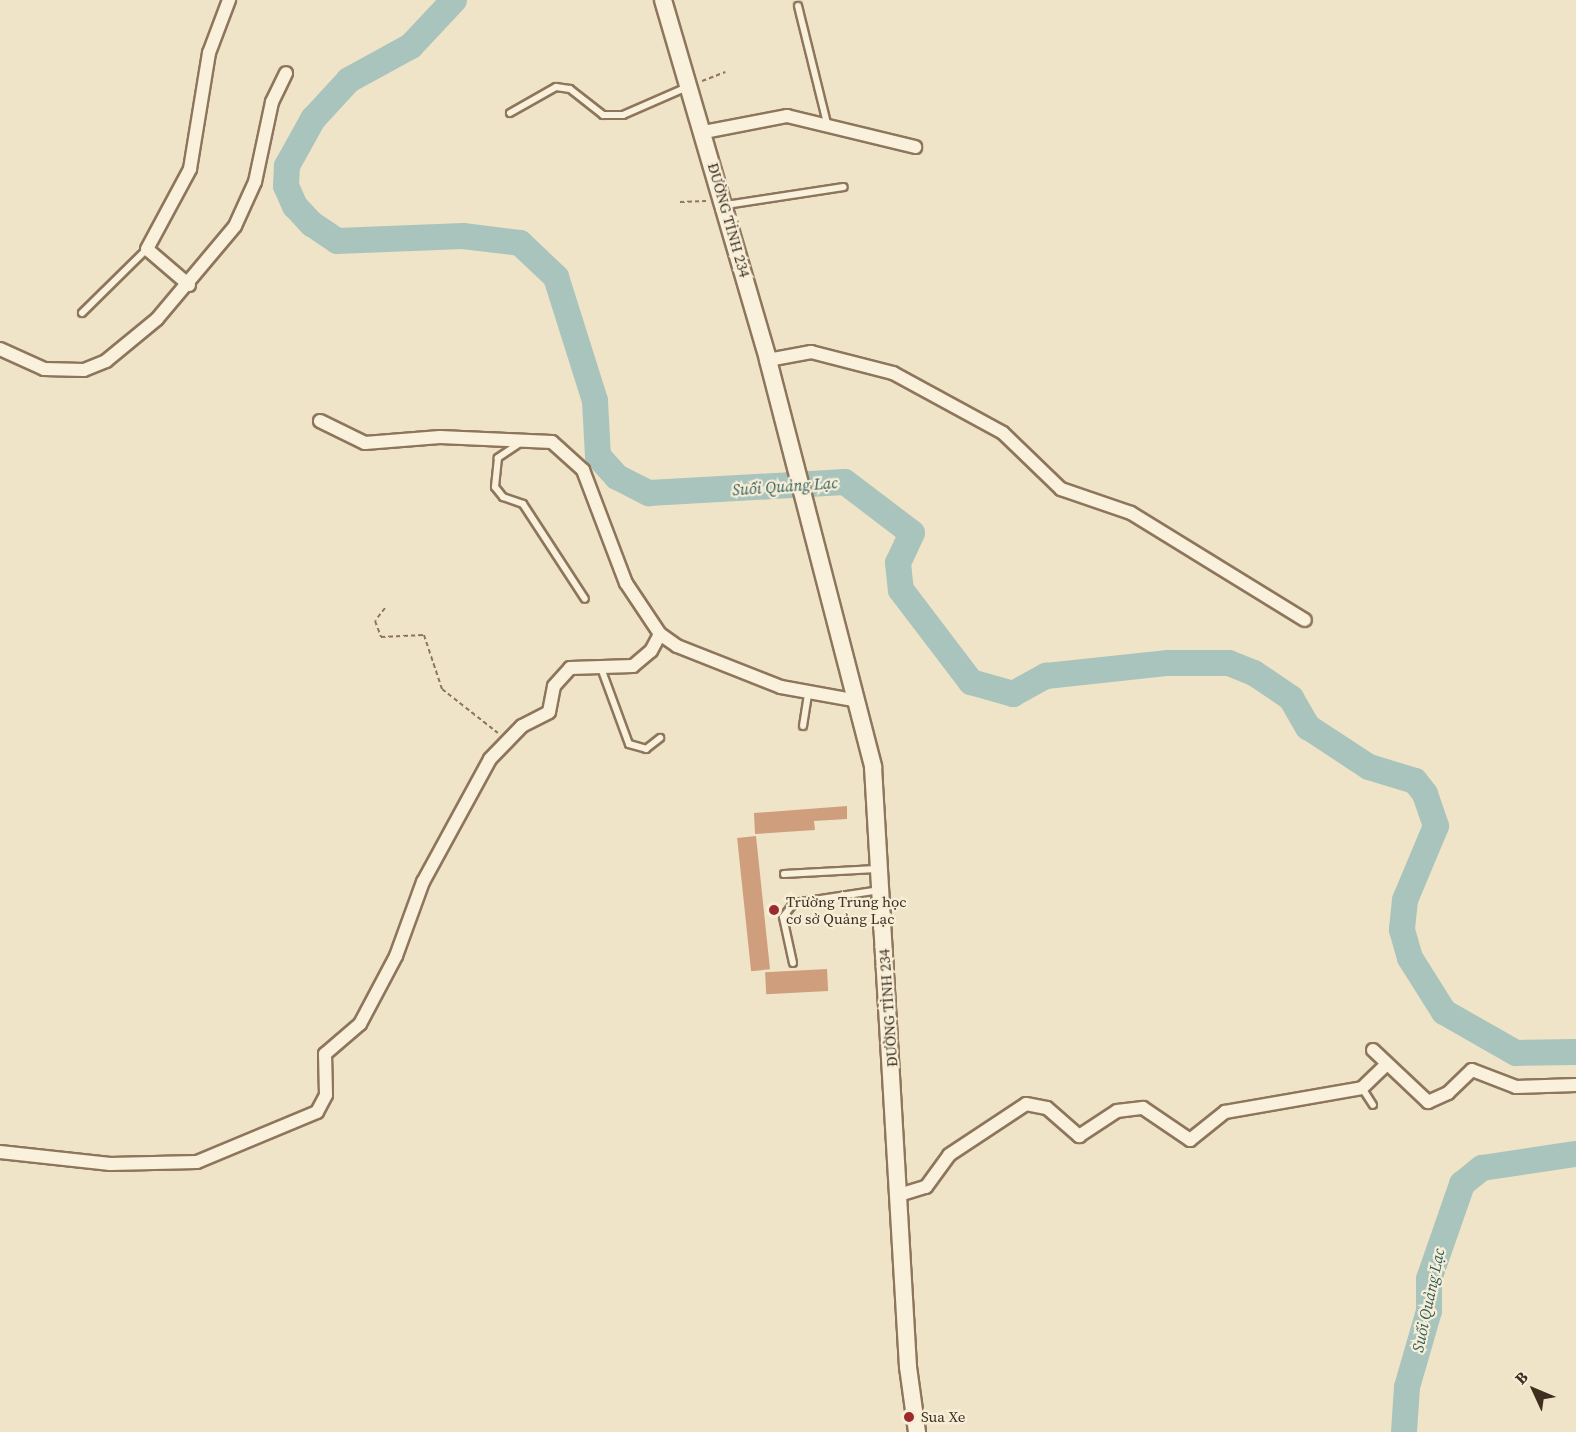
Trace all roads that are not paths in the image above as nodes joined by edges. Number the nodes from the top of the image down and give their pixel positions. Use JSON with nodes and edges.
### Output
{"nodes":[{"id":1,"x":229,"y":0,"type":"edge"},
{"id":2,"x":667,"y":1,"type":"edge"},
{"id":3,"x":798,"y":6,"type":"dead end"},
{"id":4,"x":286,"y":73,"type":"dead end"},
{"id":5,"x":688,"y":86,"type":"junction"},
{"id":6,"x":510,"y":113,"type":"dead end"},
{"id":7,"x":827,"y":123,"type":"junction"},
{"id":8,"x":704,"y":132,"type":"junction"},
{"id":9,"x":915,"y":147,"type":"dead end"},
{"id":10,"x":844,"y":188,"type":"dead end"},
{"id":11,"x":724,"y":203,"type":"junction"},
{"id":12,"x":147,"y":249,"type":"junction"},
{"id":13,"x":189,"y":285,"type":"junction"},
{"id":14,"x":82,"y":313,"type":"dead end"},
{"id":15,"x":0,"y":349,"type":"edge"},
{"id":16,"x":768,"y":360,"type":"junction"},
{"id":17,"x":320,"y":420,"type":"dead end"},
{"id":18,"x":532,"y":439,"type":"junction"},
{"id":19,"x":585,"y":598,"type":"dead end"},
{"id":20,"x":1305,"y":620,"type":"dead end"},
{"id":21,"x":660,"y":634,"type":"junction"},
{"id":22,"x":601,"y":668,"type":"junction"},
{"id":23,"x":808,"y":695,"type":"junction"},
{"id":24,"x":858,"y":700,"type":"junction"},
{"id":25,"x":803,"y":726,"type":"dead end"},
{"id":26,"x":660,"y":738,"type":"dead end"},
{"id":27,"x":880,"y":869,"type":"junction"},
{"id":28,"x":784,"y":874,"type":"dead end"},
{"id":29,"x":881,"y":890,"type":"junction"},
{"id":30,"x":793,"y":963,"type":"dead end"},
{"id":31,"x":1374,"y":1050,"type":"dead end"},
{"id":32,"x":1385,"y":1066,"type":"junction"},
{"id":33,"x":1576,"y":1085,"type":"edge"},
{"id":34,"x":1362,"y":1088,"type":"junction"},
{"id":35,"x":1373,"y":1105,"type":"dead end"},
{"id":36,"x":0,"y":1152,"type":"edge"},
{"id":37,"x":899,"y":1195,"type":"junction"},
{"id":38,"x":917,"y":1432,"type":"edge"}],
"edges":[{"from":1,"to":12,"type":"street"},
{"from":2,"to":5,"type":"main road","name":"ĐƯỜNG TỈNH 234"},
{"from":3,"to":7,"type":"lane"},
{"from":4,"to":13,"type":"street"},
{"from":5,"to":6,"type":"lane"},
{"from":5,"to":8,"type":"main road","name":"ĐƯỜNG TỈNH 234"},
{"from":7,"to":8,"type":"street"},
{"from":7,"to":9,"type":"street"},
{"from":8,"to":11,"type":"main road","name":"ĐƯỜNG TỈNH 234"},
{"from":10,"to":11,"type":"lane"},
{"from":11,"to":16,"type":"main road","name":"ĐƯỜNG TỈNH 234"},
{"from":12,"to":13,"type":"street"},
{"from":12,"to":14,"type":"lane"},
{"from":13,"to":15,"type":"street"},
{"from":16,"to":20,"type":"street"},
{"from":16,"to":24,"type":"main road","name":"ĐƯỜNG TỈNH 234"},
{"from":17,"to":18,"type":"street"},
{"from":18,"to":19,"type":"lane"},
{"from":18,"to":21,"type":"street"},
{"from":21,"to":22,"type":"street"},
{"from":21,"to":23,"type":"street"},
{"from":22,"to":26,"type":"lane"},
{"from":22,"to":36,"type":"street"},
{"from":23,"to":24,"type":"street"},
{"from":23,"to":25,"type":"lane"},
{"from":24,"to":27,"type":"main road","name":"ĐƯỜNG TỈNH 234"},
{"from":27,"to":28,"type":"lane"},
{"from":27,"to":29,"type":"main road","name":"ĐƯỜNG TỈNH 234"},
{"from":29,"to":30,"type":"lane"},
{"from":29,"to":37,"type":"main road","name":"ĐƯỜNG TỈNH 234"},
{"from":31,"to":32,"type":"street"},
{"from":32,"to":33,"type":"street"},
{"from":32,"to":34,"type":"street"},
{"from":34,"to":35,"type":"lane"},
{"from":34,"to":37,"type":"street"},
{"from":37,"to":38,"type":"main road","name":"ĐƯỜNG TỈNH 234"}]}
